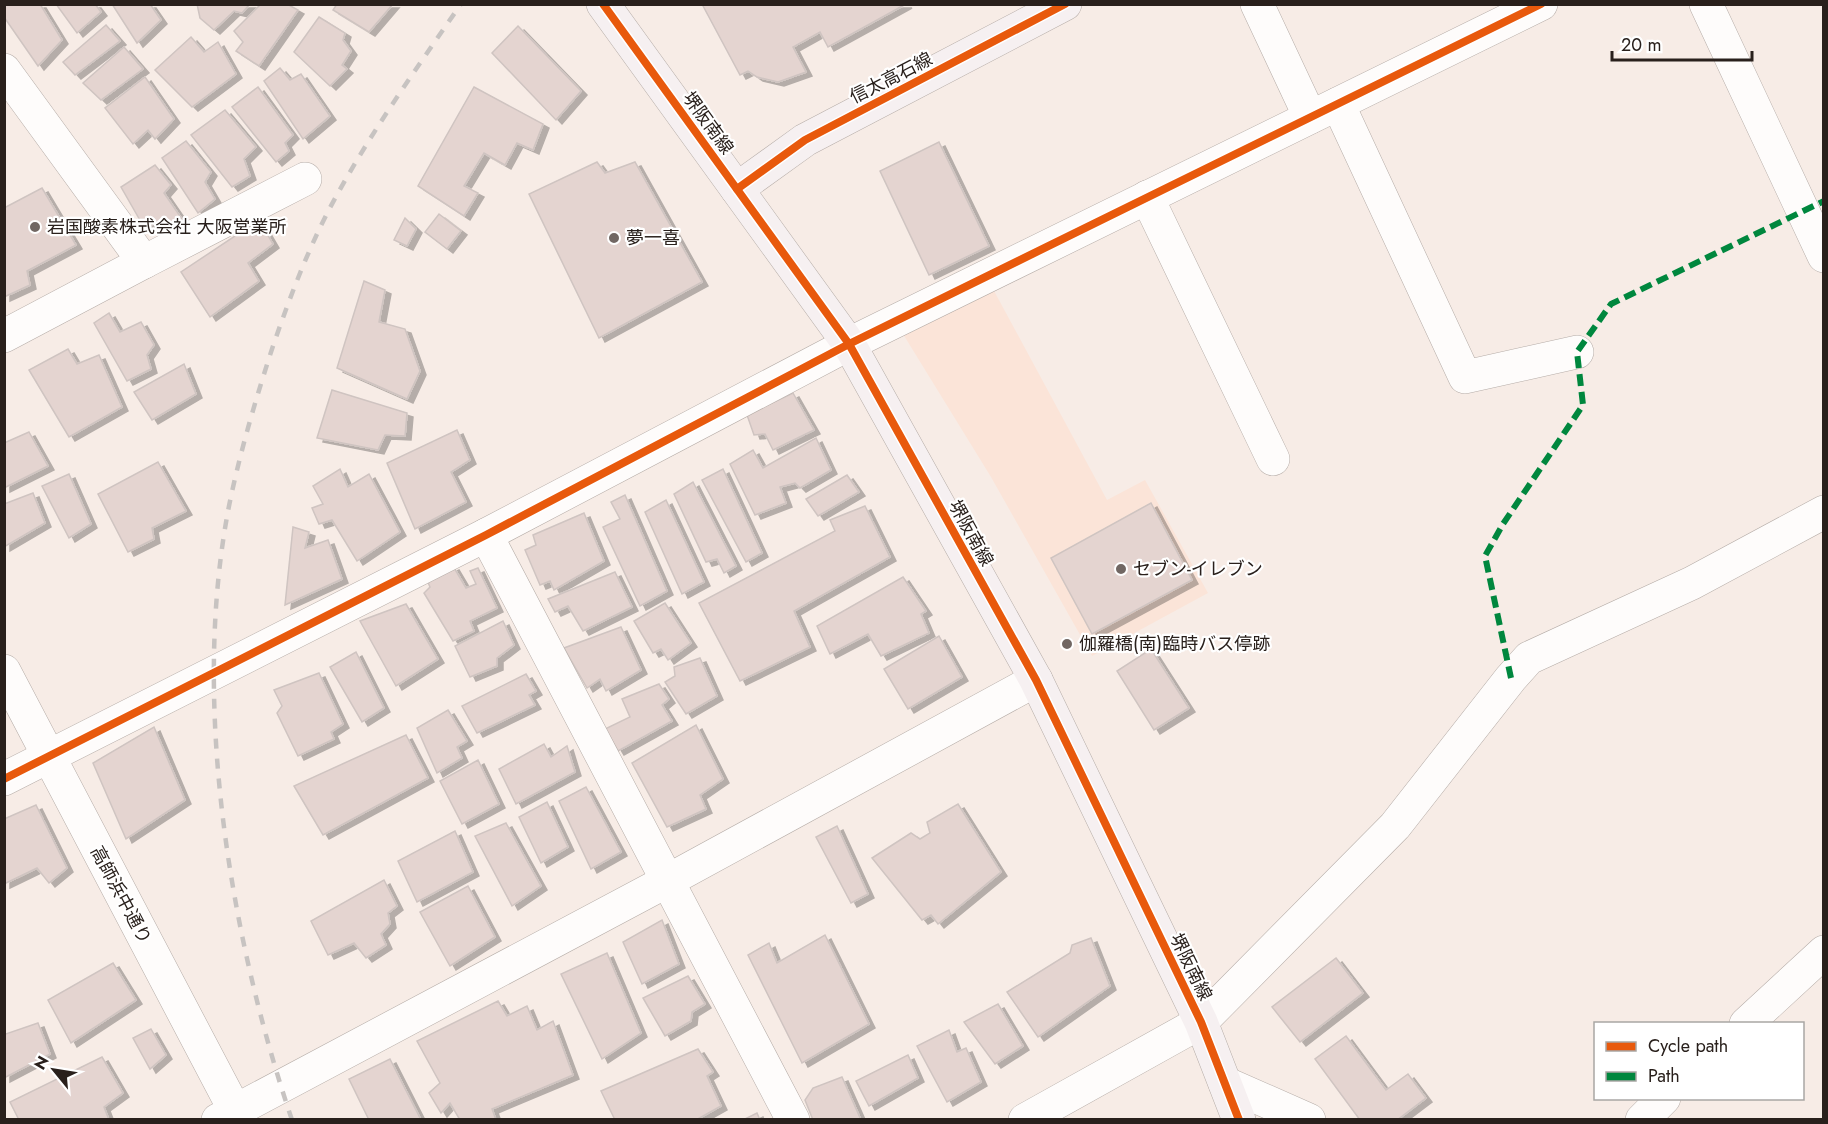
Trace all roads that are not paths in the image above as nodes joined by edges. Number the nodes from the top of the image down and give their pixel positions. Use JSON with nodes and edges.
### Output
{"nodes":[{"id":1,"x":603,"y":4,"type":"edge"},
{"id":2,"x":1065,"y":4,"type":"edge"},
{"id":3,"x":1257,"y":4,"type":"edge"},
{"id":4,"x":1540,"y":4,"type":"edge"},
{"id":5,"x":1706,"y":4,"type":"edge"},
{"id":6,"x":4,"y":69,"type":"edge"},
{"id":7,"x":1324,"y":111,"type":"junction"},
{"id":8,"x":305,"y":179,"type":"dead end"},
{"id":9,"x":737,"y":189,"type":"junction"},
{"id":10,"x":1147,"y":197,"type":"junction"},
{"id":11,"x":1824,"y":256,"type":"edge"},
{"id":12,"x":144,"y":262,"type":"junction"},
{"id":13,"x":4,"y":336,"type":"edge"},
{"id":14,"x":849,"y":344,"type":"junction"},
{"id":15,"x":1577,"y":352,"type":"dead end"},
{"id":16,"x":1274,"y":459,"type":"dead end"},
{"id":17,"x":1824,"y":512,"type":"edge"},
{"id":18,"x":486,"y":535,"type":"junction"},
{"id":19,"x":4,"y":671,"type":"edge"},
{"id":20,"x":1036,"y":680,"type":"junction"},
{"id":21,"x":48,"y":756,"type":"junction"},
{"id":22,"x":4,"y":779,"type":"edge"},
{"id":23,"x":669,"y":880,"type":"junction"},
{"id":24,"x":1824,"y":952,"type":"edge"},
{"id":25,"x":1201,"y":1022,"type":"junction"},
{"id":26,"x":1747,"y":1022,"type":"edge"},
{"id":27,"x":1225,"y":1083,"type":"junction"},
{"id":28,"x":1662,"y":1100,"type":"edge"},
{"id":29,"x":231,"y":1117,"type":"edge"},
{"id":30,"x":793,"y":1119,"type":"edge"},
{"id":31,"x":1025,"y":1119,"type":"edge"},
{"id":32,"x":1239,"y":1119,"type":"edge"},
{"id":33,"x":1309,"y":1119,"type":"edge"},
{"id":34,"x":1642,"y":1119,"type":"edge"}],
"edges":[{"from":1,"to":9,"type":"main road","name":"堺阪南線"},
{"from":2,"to":9,"type":"main road","name":"信太高石線"},
{"from":3,"to":7,"type":"street"},
{"from":4,"to":7,"type":"street"},
{"from":5,"to":11,"type":"street"},
{"from":6,"to":12,"type":"street"},
{"from":7,"to":10,"type":"street"},
{"from":7,"to":15,"type":"street"},
{"from":8,"to":12,"type":"street"},
{"from":9,"to":14,"type":"main road","name":"堺阪南線"},
{"from":10,"to":14,"type":"street"},
{"from":10,"to":16,"type":"street"},
{"from":12,"to":13,"type":"street"},
{"from":14,"to":18,"type":"street"},
{"from":14,"to":20,"type":"main road","name":"堺阪南線"},
{"from":17,"to":25,"type":"street"},
{"from":18,"to":21,"type":"street"},
{"from":18,"to":23,"type":"street"},
{"from":19,"to":21,"type":"street","name":"高師浜中通り"},
{"from":20,"to":23,"type":"street"},
{"from":20,"to":25,"type":"main road","name":"堺阪南線"},
{"from":21,"to":22,"type":"street"},
{"from":21,"to":29,"type":"street","name":"高師浜中通り"},
{"from":23,"to":29,"type":"street"},
{"from":23,"to":30,"type":"street"},
{"from":24,"to":26,"type":"street"},
{"from":25,"to":27,"type":"main road","name":"堺阪南線"},
{"from":25,"to":31,"type":"street"},
{"from":27,"to":32,"type":"main road","name":"堺阪南線"},
{"from":27,"to":33,"type":"street"},
{"from":28,"to":34,"type":"street"}]}
